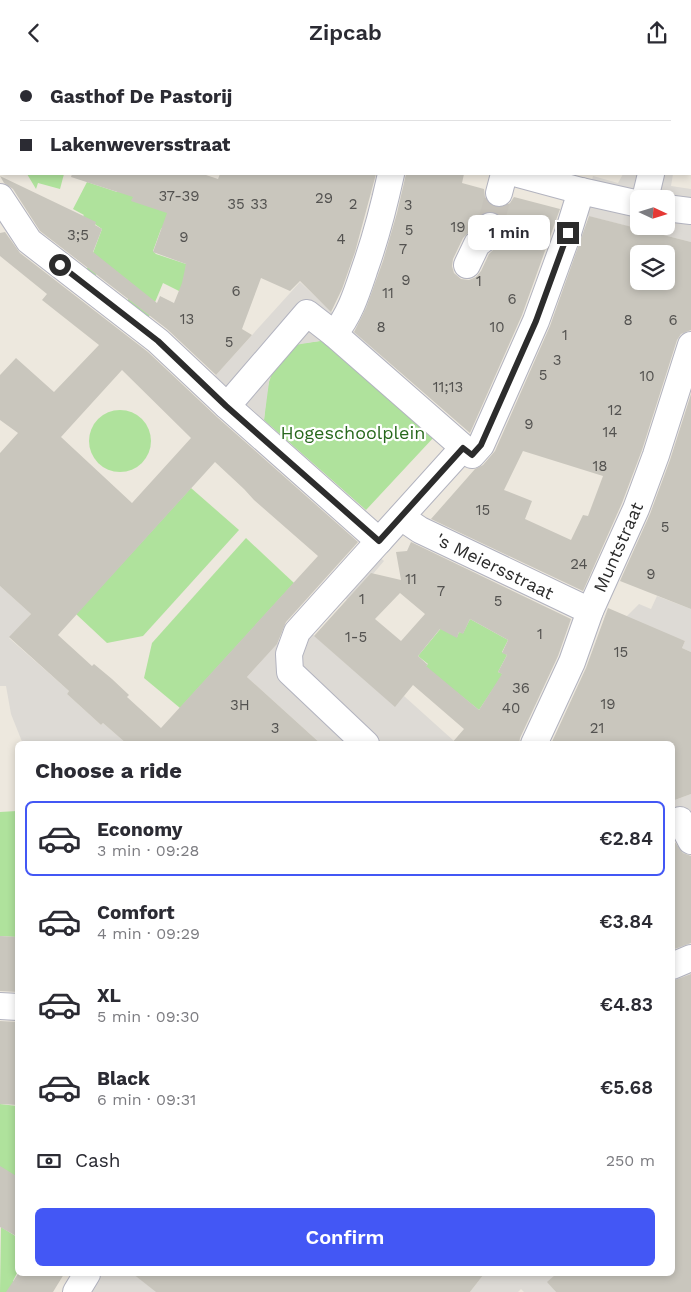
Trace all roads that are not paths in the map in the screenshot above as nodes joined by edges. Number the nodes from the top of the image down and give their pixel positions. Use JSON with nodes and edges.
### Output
{"nodes":[{"id":1,"x":391,"y":175,"type":"edge"},
{"id":2,"x":522,"y":175,"type":"edge"},
{"id":3,"x":652,"y":175,"type":"edge"},
{"id":4,"x":648,"y":190,"type":"edge"},
{"id":5,"x":585,"y":192,"type":"junction"},
{"id":6,"x":0,"y":197,"type":"edge"},
{"id":7,"x":630,"y":202,"type":"edge"},
{"id":8,"x":675,"y":209,"type":"edge"},
{"id":9,"x":691,"y":211,"type":"edge"},
{"id":10,"x":490,"y":226,"type":"tunnel mouth"},
{"id":11,"x":467,"y":265,"type":"dead end"},
{"id":12,"x":334,"y":334,"type":"junction"},
{"id":13,"x":690,"y":351,"type":"edge"},
{"id":14,"x":226,"y":406,"type":"junction"},
{"id":15,"x":463,"y":448,"type":"junction"},
{"id":16,"x":401,"y":517,"type":"junction"},
{"id":17,"x":379,"y":541,"type":"junction"},
{"id":18,"x":590,"y":611,"type":"junction"},
{"id":19,"x":363,"y":741,"type":"edge"},
{"id":20,"x":535,"y":741,"type":"edge"},
{"id":21,"x":691,"y":958,"type":"edge"},
{"id":22,"x":675,"y":965,"type":"edge"},
{"id":23,"x":0,"y":1006,"type":"edge"},
{"id":24,"x":15,"y":1007,"type":"edge"},
{"id":25,"x":86,"y":1276,"type":"edge"},
{"id":26,"x":76,"y":1292,"type":"edge"}],
"edges":[{"from":1,"to":12,"type":"street"},
{"from":2,"to":5,"type":"street"},
{"from":3,"to":4,"type":"street"},
{"from":5,"to":7,"type":"street"},
{"from":5,"to":15,"type":"street"},
{"from":6,"to":14,"type":"street"},
{"from":8,"to":9,"type":"street"},
{"from":10,"to":11,"type":"street"},
{"from":12,"to":14,"type":"street"},
{"from":12,"to":15,"type":"street"},
{"from":13,"to":18,"type":"street","name":"Muntstraat"},
{"from":14,"to":17,"type":"street"},
{"from":15,"to":16,"type":"street"},
{"from":16,"to":17,"type":"street"},
{"from":16,"to":18,"type":"street","name":"'s Meiersstraat"},
{"from":17,"to":19,"type":"street"},
{"from":18,"to":20,"type":"street","name":"Muntstraat"},
{"from":21,"to":22,"type":"street"},
{"from":23,"to":24,"type":"street"},
{"from":25,"to":26,"type":"street"}]}
